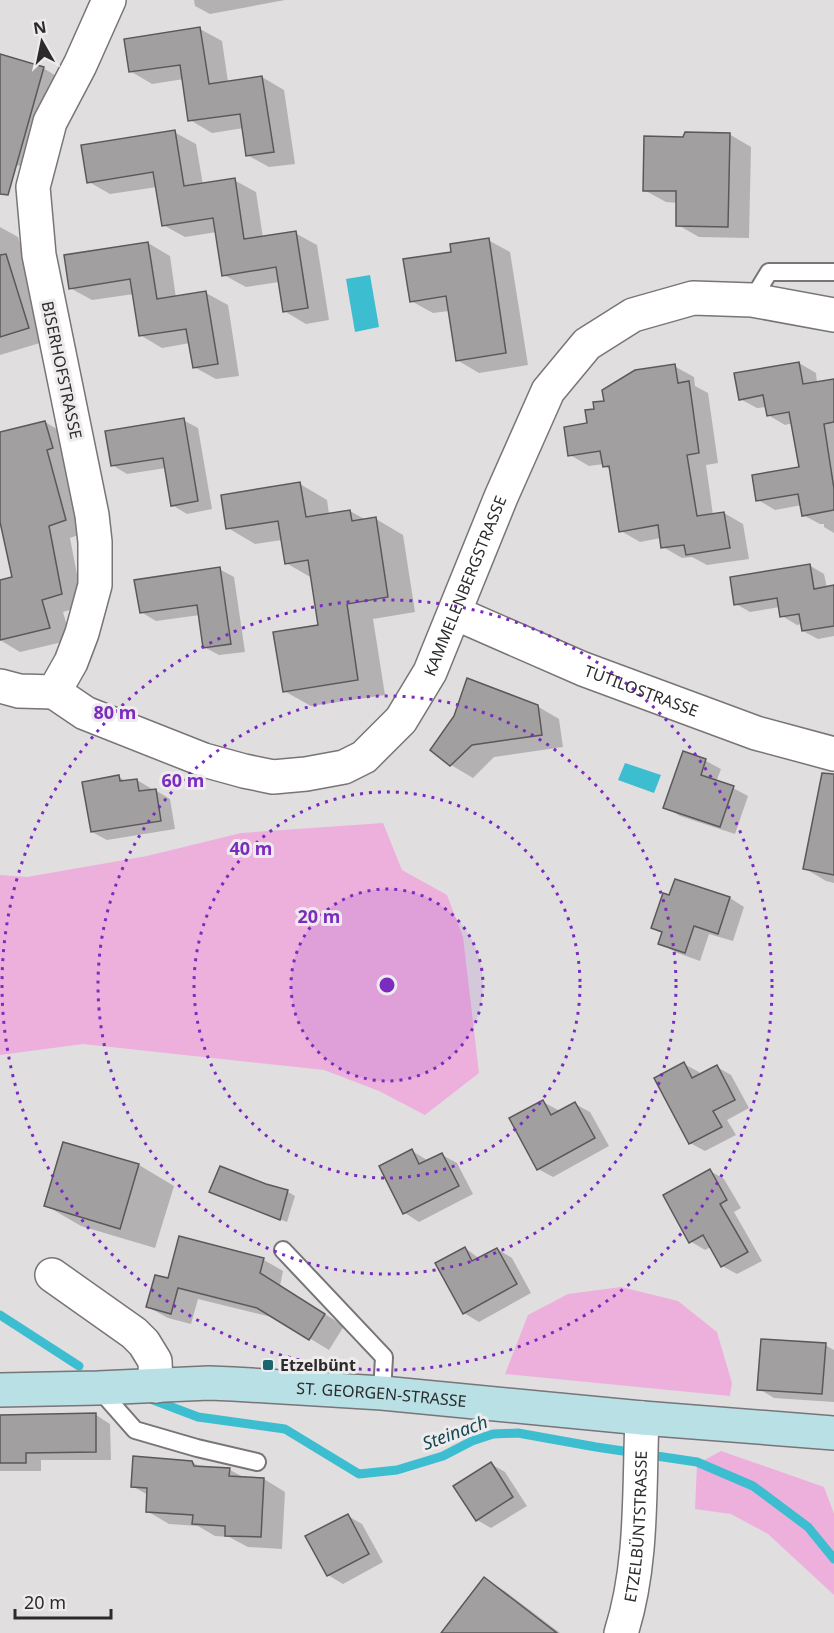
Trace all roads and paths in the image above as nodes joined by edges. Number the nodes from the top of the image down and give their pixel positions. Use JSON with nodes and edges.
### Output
{"nodes":[{"id":1,"x":109,"y":0,"type":"edge"},
{"id":2,"x":834,"y":272,"type":"edge"},
{"id":3,"x":752,"y":300,"type":"junction"},
{"id":4,"x":834,"y":315,"type":"edge"},
{"id":5,"x":455,"y":613,"type":"junction"},
{"id":6,"x":0,"y":686,"type":"edge"},
{"id":7,"x":54,"y":692,"type":"junction"},
{"id":8,"x":834,"y":754,"type":"edge"},
{"id":9,"x":283,"y":1250,"type":"dead end"},
{"id":10,"x":52,"y":1275,"type":"dead end"},
{"id":11,"x":153,"y":1386,"type":"junction"},
{"id":12,"x":98,"y":1388,"type":"junction"},
{"id":13,"x":0,"y":1390,"type":"edge"},
{"id":14,"x":382,"y":1393,"type":"junction"},
{"id":15,"x":642,"y":1430,"type":"junction"},
{"id":16,"x":834,"y":1433,"type":"edge"},
{"id":17,"x":257,"y":1462,"type":"dead end"},
{"id":18,"x":621,"y":1633,"type":"edge"}],
"edges":[{"from":1,"to":7,"type":"street","name":"BISERHOFSTRASSE"},
{"from":2,"to":3,"type":"lane"},
{"from":3,"to":4,"type":"street","name":"KAMMELENBERGSTRASSE"},
{"from":3,"to":5,"type":"street","name":"KAMMELENBERGSTRASSE"},
{"from":5,"to":7,"type":"street","name":"KAMMELENBERGSTRASSE"},
{"from":5,"to":8,"type":"street","name":"TUTILOSTRASSE"},
{"from":6,"to":7,"type":"street"},
{"from":9,"to":14,"type":"lane"},
{"from":10,"to":11,"type":"street"},
{"from":11,"to":12,"type":"street","name":"ST. GEORGEN-STRASSE"},
{"from":11,"to":14,"type":"street","name":"ST. GEORGEN-STRASSE"},
{"from":12,"to":13,"type":"street","name":"ST. GEORGEN-STRASSE"},
{"from":12,"to":17,"type":"lane"},
{"from":14,"to":15,"type":"street","name":"ST. GEORGEN-STRASSE"},
{"from":15,"to":16,"type":"street","name":"ST. GEORGEN-STRASSE"},
{"from":15,"to":18,"type":"street","name":"ETZELBÜNTSTRASSE"}]}
